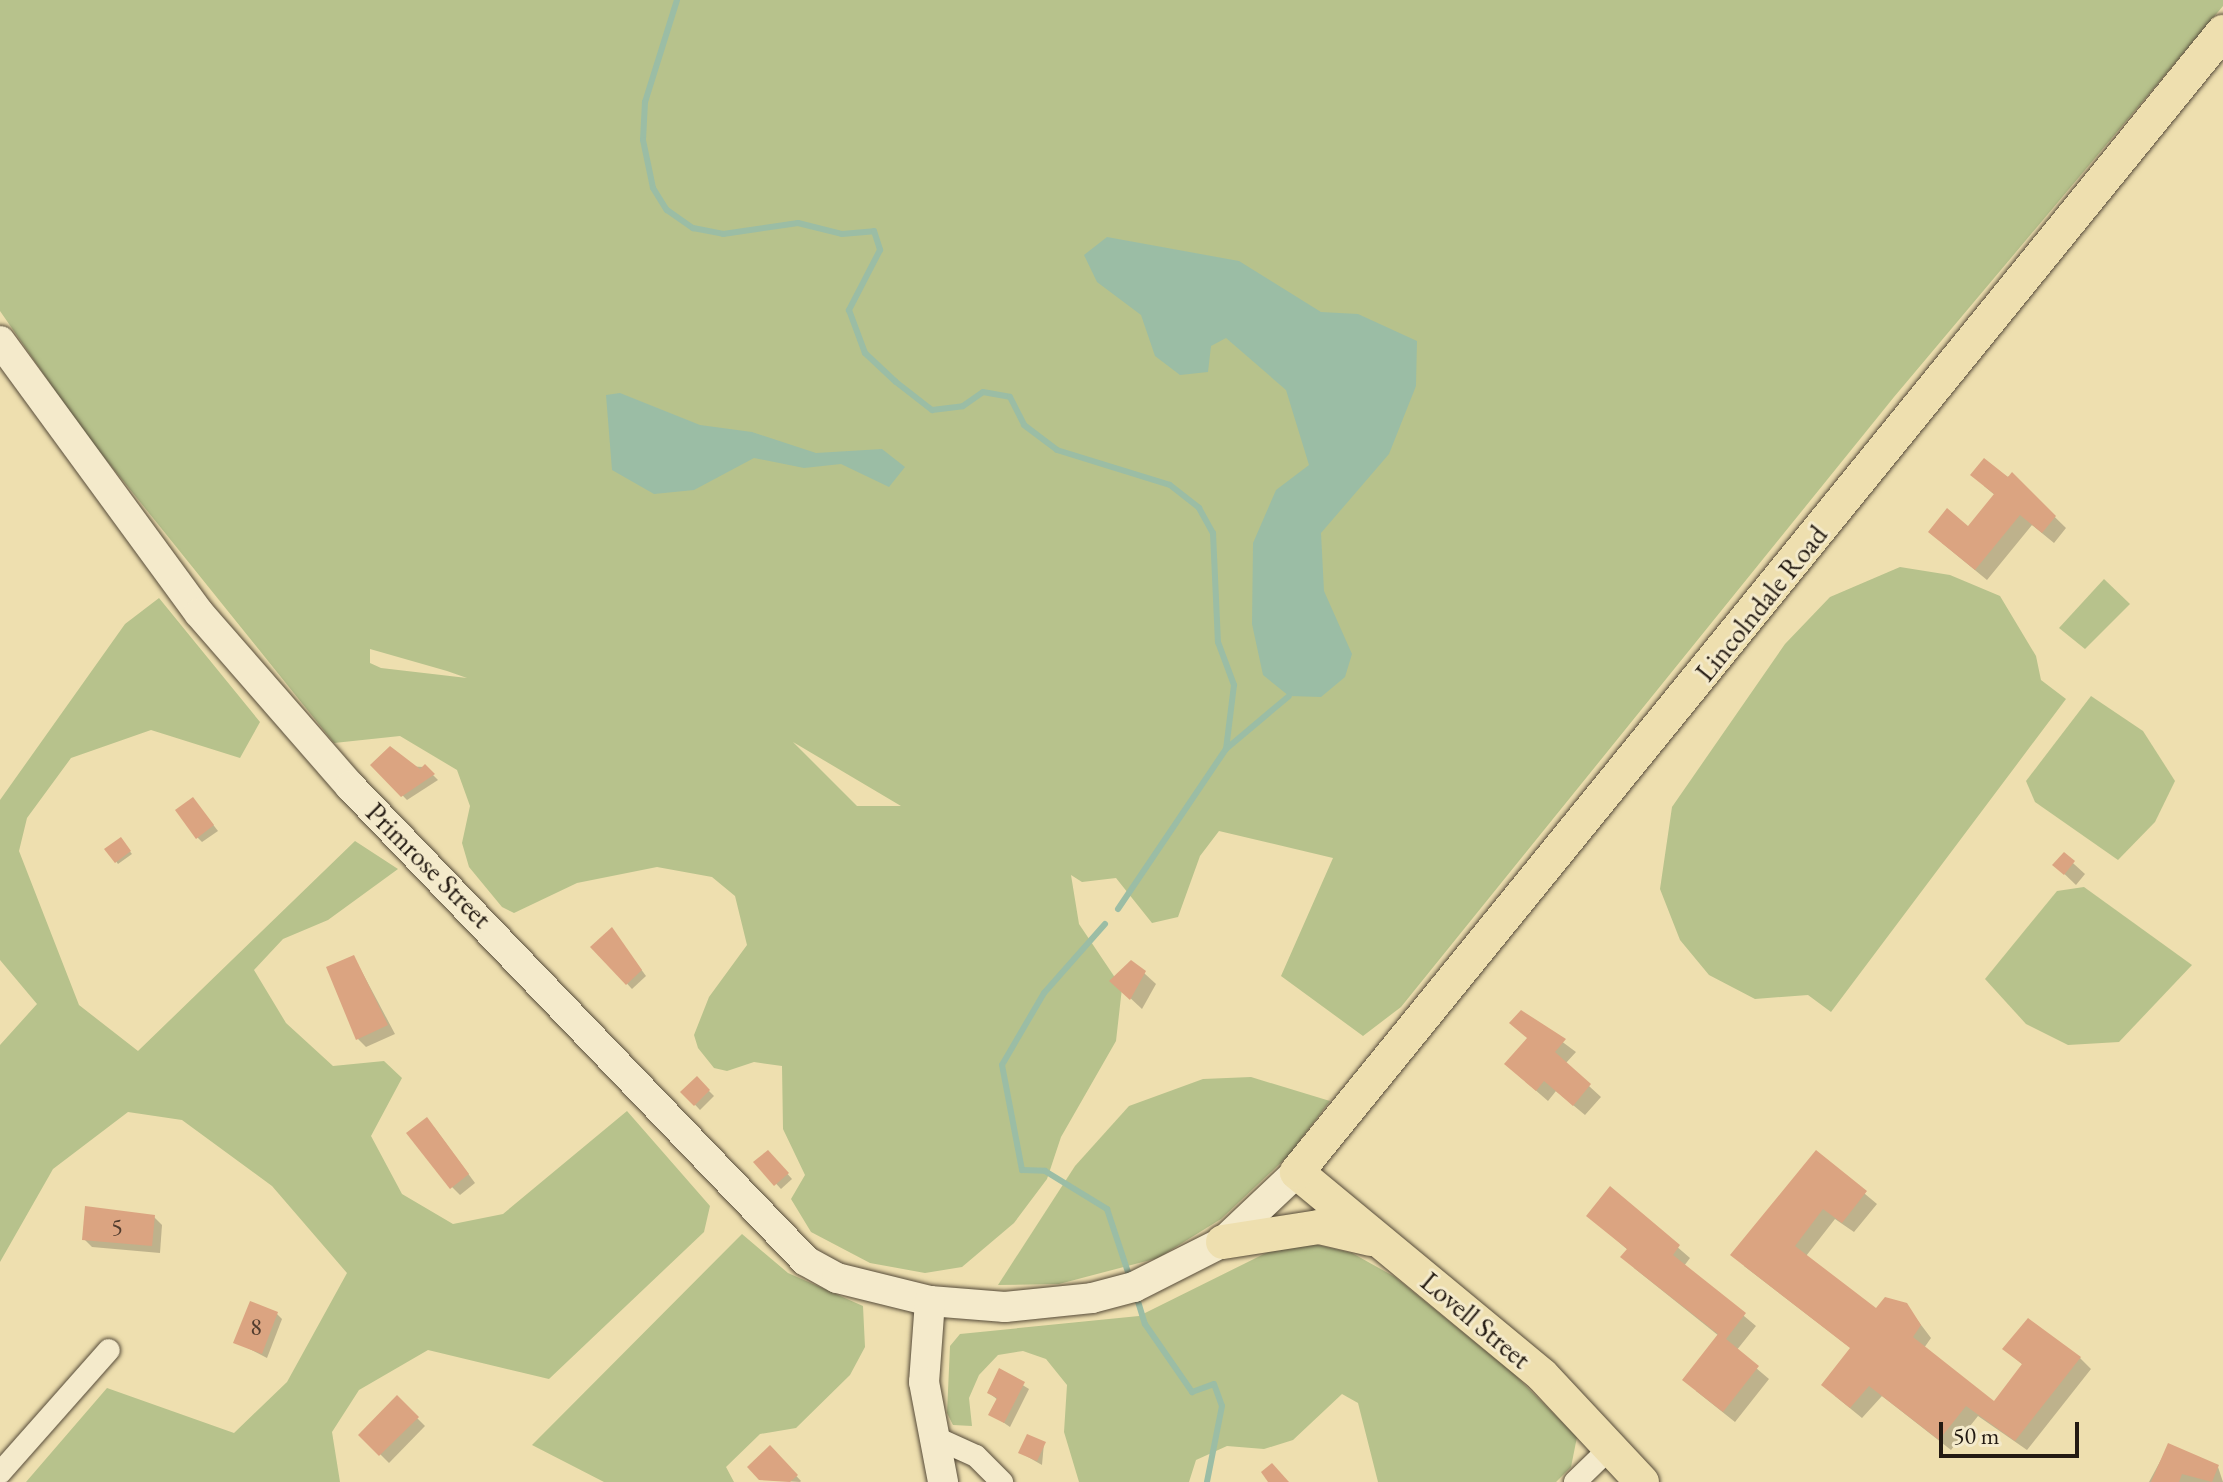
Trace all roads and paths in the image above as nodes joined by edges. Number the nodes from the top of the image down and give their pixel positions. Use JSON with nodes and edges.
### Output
{"nodes":[{"id":1,"x":2223,"y":32,"type":"edge"},
{"id":2,"x":0,"y":341,"type":"edge"},
{"id":3,"x":1297,"y":1172,"type":"junction"},
{"id":4,"x":1223,"y":1242,"type":"junction"},
{"id":5,"x":1399,"y":1255,"type":"junction"},
{"id":6,"x":930,"y":1301,"type":"junction"},
{"id":7,"x":109,"y":1350,"type":"dead end"},
{"id":8,"x":934,"y":1437,"type":"junction"},
{"id":9,"x":1610,"y":1448,"type":"junction"},
{"id":10,"x":0,"y":1473,"type":"edge"},
{"id":11,"x":943,"y":1482,"type":"edge"},
{"id":12,"x":1002,"y":1482,"type":"edge"},
{"id":13,"x":1575,"y":1482,"type":"edge"},
{"id":14,"x":1642,"y":1482,"type":"edge"}],
"edges":[{"from":1,"to":3,"type":"main road","name":"Lincolndale Road"},
{"from":2,"to":6,"type":"main road","name":"Primrose Street"},
{"from":3,"to":4,"type":"main road","name":"Primrose Street"},
{"from":3,"to":5,"type":"main road","name":"Lovell Street"},
{"from":4,"to":5,"type":"main road"},
{"from":4,"to":6,"type":"main road","name":"Primrose Street"},
{"from":5,"to":9,"type":"main road","name":"Lovell Street"},
{"from":6,"to":8,"type":"main road"},
{"from":7,"to":10,"type":"street"},
{"from":8,"to":11,"type":"main road"},
{"from":8,"to":12,"type":"street"},
{"from":9,"to":13,"type":"street"},
{"from":9,"to":14,"type":"main road","name":"Lovell Street"}]}
